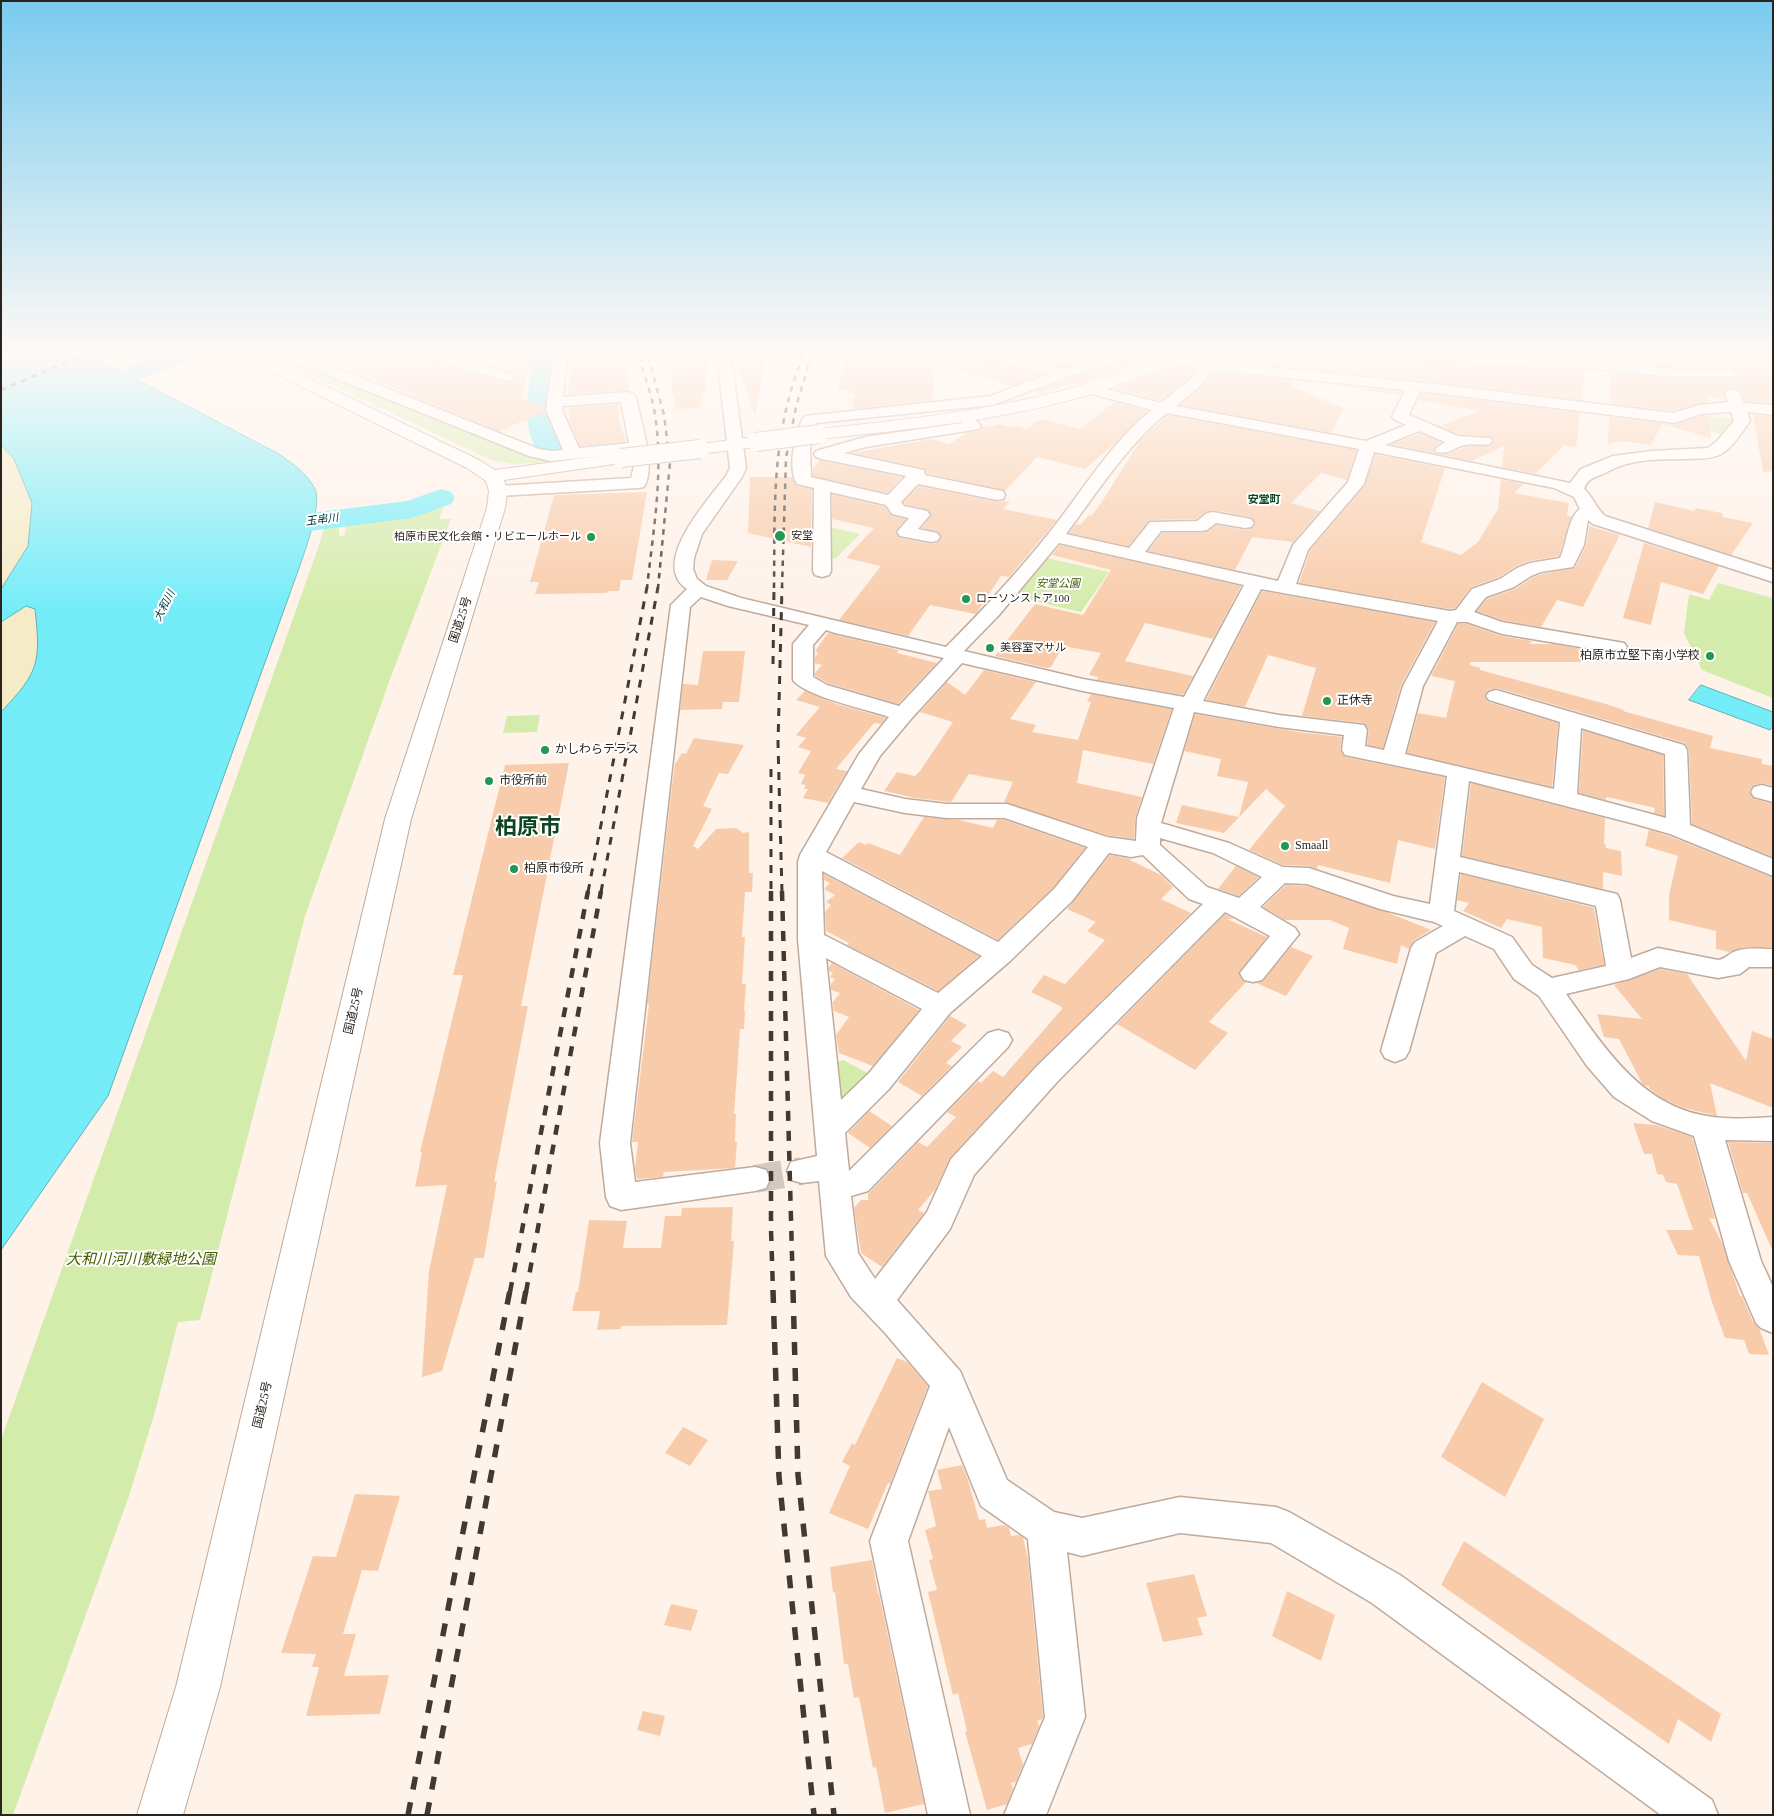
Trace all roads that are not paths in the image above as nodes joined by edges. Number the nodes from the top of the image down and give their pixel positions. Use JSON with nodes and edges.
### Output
{"nodes":[{"id":1,"x":425,"y":441,"type":"edge"},
{"id":2,"x":504,"y":441,"type":"edge"},
{"id":3,"x":568,"y":441,"type":"edge"},
{"id":4,"x":637,"y":441,"type":"edge"},
{"id":5,"x":735,"y":441,"type":"edge"},
{"id":6,"x":766,"y":441,"type":"edge"},
{"id":7,"x":803,"y":441,"type":"edge"},
{"id":8,"x":873,"y":441,"type":"edge"},
{"id":9,"x":1130,"y":441,"type":"edge"},
{"id":10,"x":1340,"y":441,"type":"edge"},
{"id":11,"x":1381,"y":441,"type":"edge"},
{"id":12,"x":1455,"y":441,"type":"edge"},
{"id":13,"x":1478,"y":441,"type":"edge"},
{"id":14,"x":1484,"y":441,"type":"dead end"},
{"id":15,"x":1726,"y":441,"type":"edge"},
{"id":16,"x":1458,"y":442,"type":"joint"},
{"id":17,"x":736,"y":445,"type":"junction"},
{"id":18,"x":1368,"y":446,"type":"junction"},
{"id":19,"x":638,"y":447,"type":"junction"},
{"id":20,"x":574,"y":454,"type":"junction"},
{"id":21,"x":822,"y":454,"type":"junction"},
{"id":22,"x":1424,"y":458,"type":"junction"},
{"id":23,"x":801,"y":459,"type":"junction"},
{"id":24,"x":914,"y":478,"type":"junction"},
{"id":25,"x":496,"y":483,"type":"junction"},
{"id":26,"x":822,"y":488,"type":"dead end"},
{"id":27,"x":1575,"y":490,"type":"junction"},
{"id":28,"x":997,"y":495,"type":"dead end"},
{"id":29,"x":892,"y":501,"type":"junction"},
{"id":30,"x":1589,"y":511,"type":"junction"},
{"id":31,"x":1245,"y":523,"type":"dead end"},
{"id":32,"x":931,"y":537,"type":"dead end"},
{"id":33,"x":1055,"y":537,"type":"junction"},
{"id":34,"x":1133,"y":555,"type":"junction"},
{"id":35,"x":822,"y":571,"type":"dead end"},
{"id":36,"x":1773,"y":576,"type":"edge"},
{"id":37,"x":1255,"y":582,"type":"junction"},
{"id":38,"x":1284,"y":587,"type":"junction"},
{"id":39,"x":698,"y":589,"type":"junction"},
{"id":40,"x":1457,"y":616,"type":"junction"},
{"id":41,"x":823,"y":622,"type":"junction"},
{"id":42,"x":1618,"y":647,"type":"dead end"},
{"id":43,"x":953,"y":655,"type":"junction"},
{"id":44,"x":1496,"y":696,"type":"dead end"},
{"id":45,"x":1188,"y":705,"type":"junction"},
{"id":46,"x":903,"y":714,"type":"junction"},
{"id":47,"x":1571,"y":719,"type":"junction"},
{"id":48,"x":1393,"y":758,"type":"junction"},
{"id":49,"x":1459,"y":772,"type":"junction"},
{"id":50,"x":848,"y":793,"type":"junction"},
{"id":51,"x":1565,"y":797,"type":"junction"},
{"id":52,"x":1678,"y":829,"type":"junction"},
{"id":53,"x":1148,"y":837,"type":"junction"},
{"id":54,"x":1103,"y":844,"type":"junction"},
{"id":55,"x":812,"y":855,"type":"junction"},
{"id":56,"x":1448,"y":862,"type":"junction"},
{"id":57,"x":1773,"y":868,"type":"edge"},
{"id":58,"x":1278,"y":875,"type":"junction"},
{"id":59,"x":1232,"y":905,"type":"junction"},
{"id":60,"x":1452,"y":920,"type":"junction"},
{"id":61,"x":811,"y":939,"type":"junction"},
{"id":62,"x":1000,"y":955,"type":"junction"},
{"id":63,"x":1773,"y":958,"type":"edge"},
{"id":64,"x":1620,"y":972,"type":"junction"},
{"id":65,"x":1254,"y":973,"type":"dead end"},
{"id":66,"x":1548,"y":989,"type":"junction"},
{"id":67,"x":940,"y":1006,"type":"junction"},
{"id":68,"x":998,"y":1040,"type":"dead end"},
{"id":69,"x":1396,"y":1051,"type":"dead end"},
{"id":70,"x":1707,"y":1128,"type":"junction"},
{"id":71,"x":830,"y":1129,"type":"junction"},
{"id":72,"x":1773,"y":1129,"type":"edge"},
{"id":73,"x":802,"y":1171,"type":"tunnel mouth"},
{"id":74,"x":835,"y":1176,"type":"junction"},
{"id":75,"x":755,"y":1179,"type":"tunnel mouth"},
{"id":76,"x":877,"y":1302,"type":"junction"},
{"id":77,"x":1773,"y":1318,"type":"edge"},
{"id":78,"x":948,"y":1382,"type":"junction"},
{"id":79,"x":1046,"y":1529,"type":"junction"},
{"id":80,"x":1677,"y":1808,"type":"edge"},
{"id":81,"x":160,"y":1815,"type":"edge"},
{"id":82,"x":949,"y":1815,"type":"edge"},
{"id":83,"x":1025,"y":1815,"type":"edge"}],
"edges":[{"from":1,"to":25,"type":"highway"},
{"from":2,"to":20,"type":"street"},
{"from":3,"to":20,"type":"street"},
{"from":4,"to":19,"type":"street"},
{"from":5,"to":17,"type":"street"},
{"from":6,"to":17,"type":"highway","bridge":true},
{"from":7,"to":23,"type":"street"},
{"from":8,"to":21,"type":"street"},
{"from":9,"to":33,"type":"street"},
{"from":10,"to":18,"type":"street"},
{"from":11,"to":18,"type":"street"},
{"from":12,"to":16,"type":"street"},
{"from":13,"to":14,"type":"street"},
{"from":15,"to":27,"type":"street"},
{"from":16,"to":22,"type":"street"},
{"from":17,"to":25,"type":"highway","bridge":true},
{"from":17,"to":39,"type":"street"},
{"from":18,"to":22,"type":"street"},
{"from":18,"to":38,"type":"street"},
{"from":19,"to":20,"type":"street"},
{"from":19,"to":25,"type":"street"},
{"from":21,"to":23,"type":"street"},
{"from":21,"to":24,"type":"street"},
{"from":22,"to":27,"type":"street"},
{"from":23,"to":29,"type":"street"},
{"from":24,"to":28,"type":"street"},
{"from":24,"to":29,"type":"street"},
{"from":25,"to":81,"type":"highway","name":"国道25号"},
{"from":26,"to":35,"type":"street"},
{"from":27,"to":30,"type":"street"},
{"from":29,"to":32,"type":"street"},
{"from":30,"to":36,"type":"street"},
{"from":30,"to":40,"type":"street"},
{"from":31,"to":34,"type":"street"},
{"from":33,"to":34,"type":"street"},
{"from":33,"to":43,"type":"street"},
{"from":34,"to":37,"type":"street"},
{"from":37,"to":38,"type":"street"},
{"from":37,"to":45,"type":"street"},
{"from":38,"to":40,"type":"street"},
{"from":39,"to":41,"type":"street"},
{"from":39,"to":75,"type":"street"},
{"from":40,"to":42,"type":"street"},
{"from":40,"to":48,"type":"street"},
{"from":41,"to":43,"type":"street"},
{"from":41,"to":46,"type":"street"},
{"from":43,"to":45,"type":"street"},
{"from":43,"to":46,"type":"street"},
{"from":44,"to":47,"type":"street"},
{"from":45,"to":48,"type":"street"},
{"from":45,"to":53,"type":"street"},
{"from":46,"to":50,"type":"street"},
{"from":47,"to":51,"type":"street"},
{"from":47,"to":52,"type":"street"},
{"from":48,"to":49,"type":"street"},
{"from":49,"to":51,"type":"street"},
{"from":49,"to":56,"type":"street"},
{"from":50,"to":54,"type":"street"},
{"from":50,"to":55,"type":"street"},
{"from":51,"to":52,"type":"street"},
{"from":52,"to":57,"type":"street"},
{"from":53,"to":54,"type":"street"},
{"from":53,"to":58,"type":"street"},
{"from":53,"to":59,"type":"street"},
{"from":54,"to":62,"type":"street"},
{"from":55,"to":61,"type":"street"},
{"from":55,"to":62,"type":"street"},
{"from":56,"to":60,"type":"street"},
{"from":56,"to":64,"type":"street"},
{"from":58,"to":59,"type":"street"},
{"from":58,"to":60,"type":"street"},
{"from":59,"to":65,"type":"street"},
{"from":59,"to":76,"type":"street"},
{"from":60,"to":66,"type":"street"},
{"from":60,"to":69,"type":"street"},
{"from":61,"to":67,"type":"street"},
{"from":61,"to":71,"type":"street"},
{"from":62,"to":67,"type":"street"},
{"from":63,"to":64,"type":"street"},
{"from":64,"to":66,"type":"street"},
{"from":66,"to":70,"type":"street"},
{"from":67,"to":71,"type":"street"},
{"from":68,"to":74,"type":"street"},
{"from":70,"to":72,"type":"street"},
{"from":70,"to":77,"type":"street"},
{"from":71,"to":74,"type":"street"},
{"from":73,"to":74,"type":"street"},
{"from":74,"to":76,"type":"street"},
{"from":76,"to":78,"type":"street"},
{"from":78,"to":79,"type":"street"},
{"from":78,"to":82,"type":"street"},
{"from":79,"to":80,"type":"street"},
{"from":79,"to":83,"type":"street"}]}
